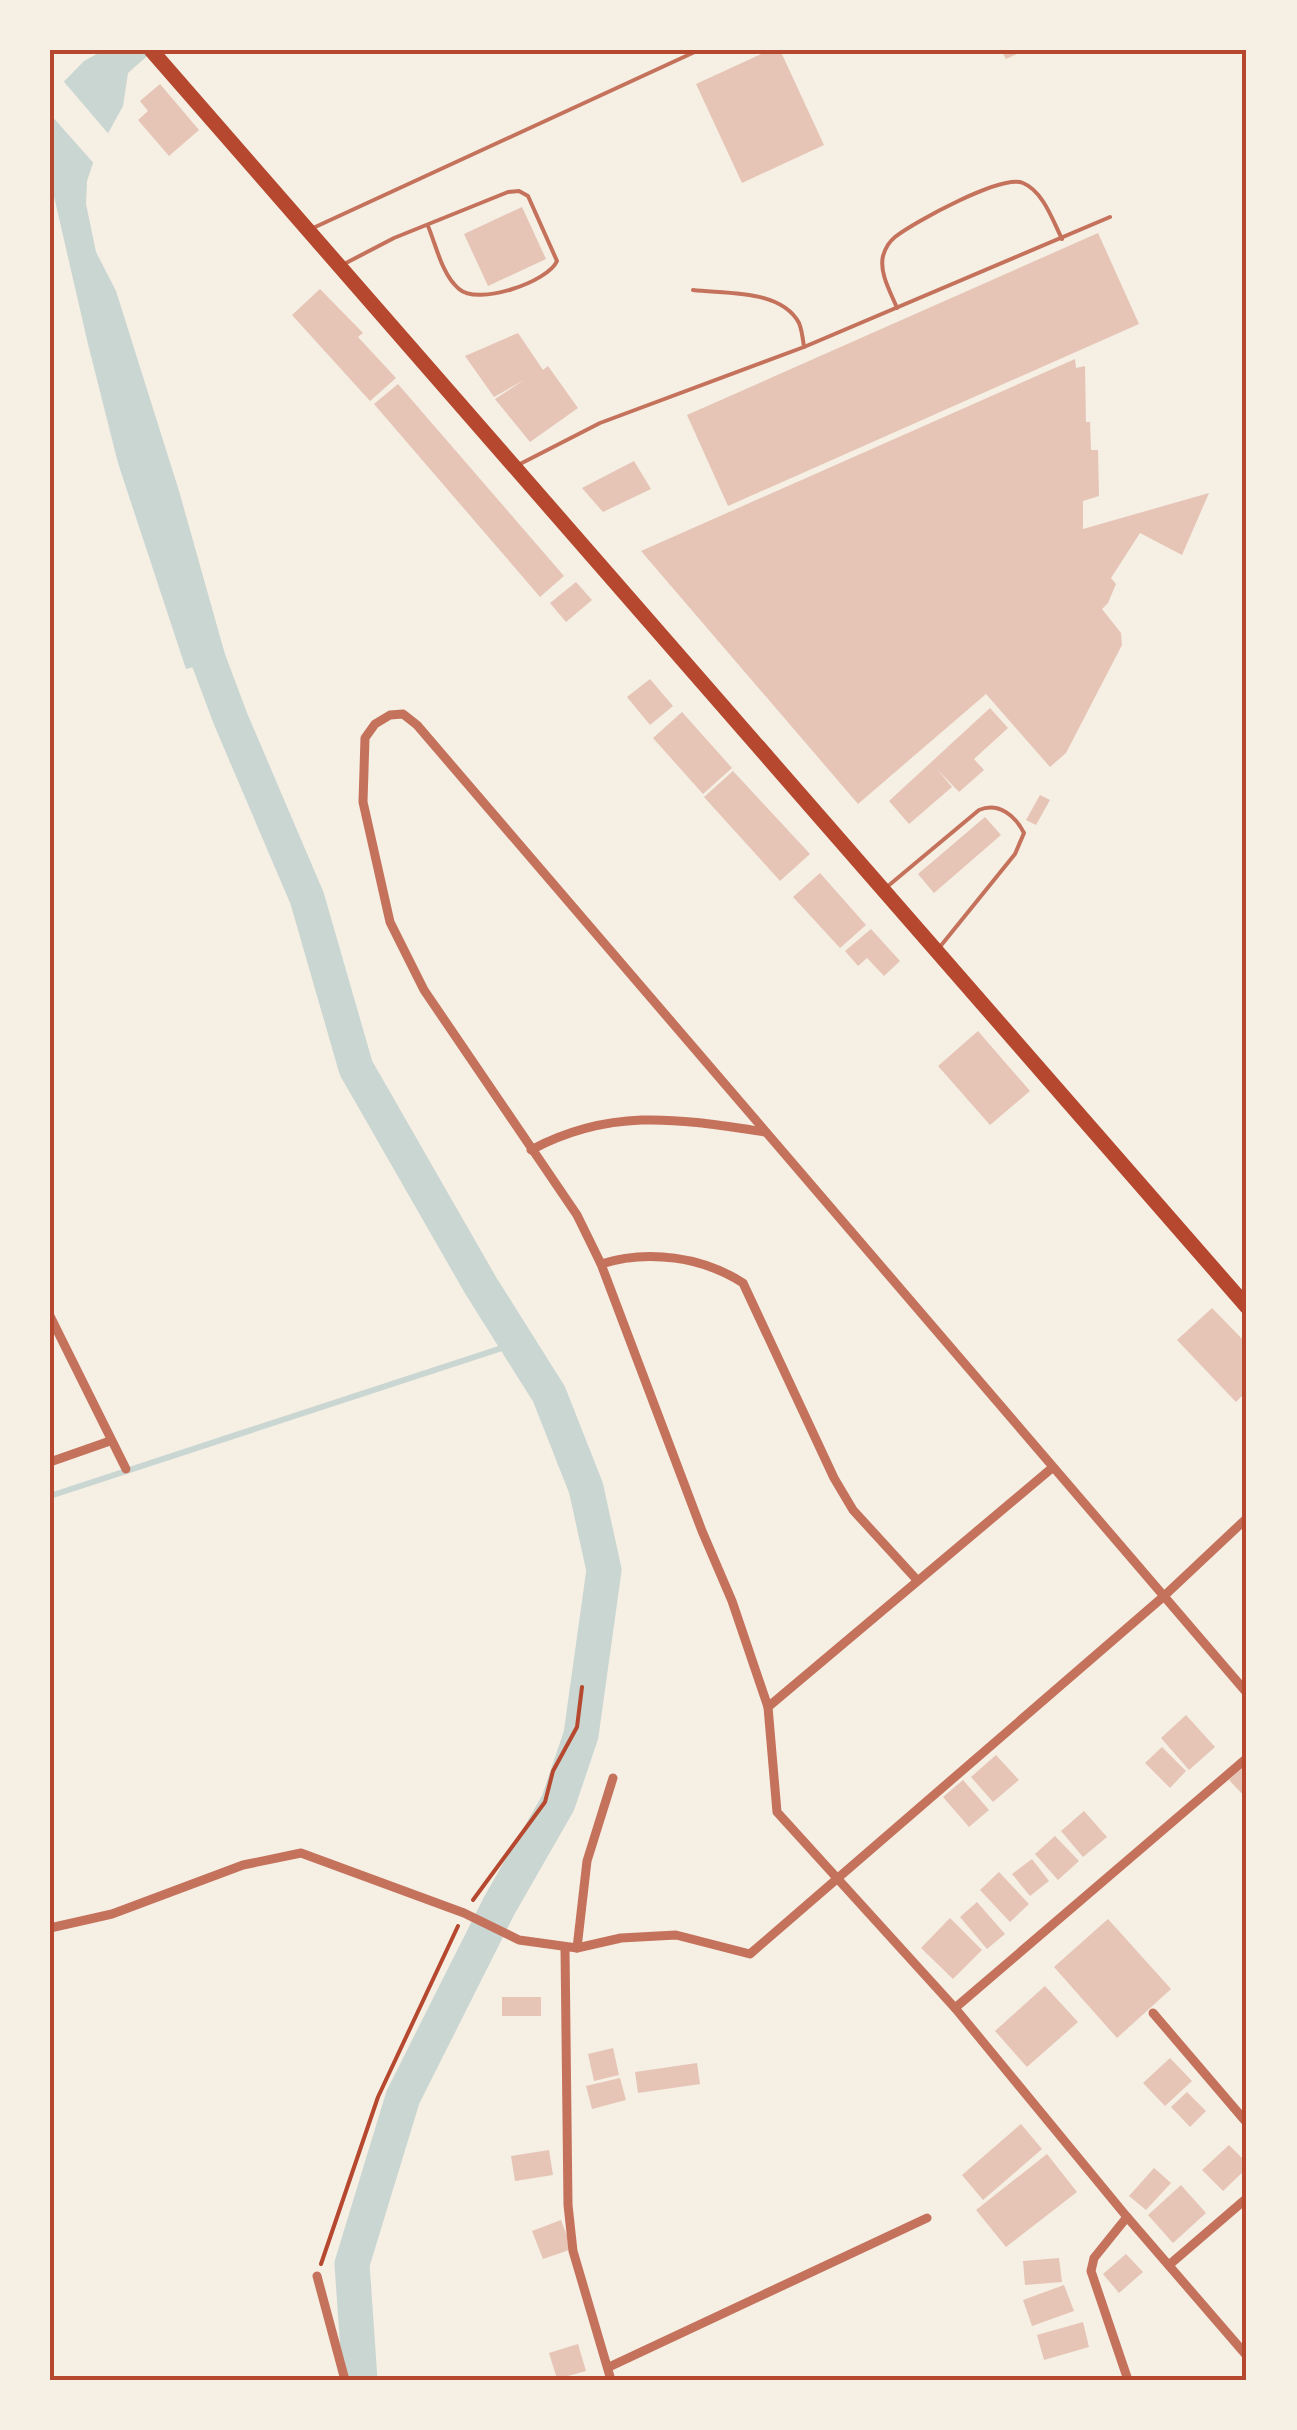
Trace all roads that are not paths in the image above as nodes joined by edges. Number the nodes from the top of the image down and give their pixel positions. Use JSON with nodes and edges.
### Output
{"nodes":[{"id":1,"x":699,"y":50,"type":"edge"},
{"id":2,"x":156,"y":55,"type":"edge"},
{"id":3,"x":1110,"y":217,"type":"dead end"},
{"id":4,"x":428,"y":226,"type":"junction"},
{"id":5,"x":310,"y":229,"type":"junction"},
{"id":6,"x":1062,"y":239,"type":"junction"},
{"id":7,"x":341,"y":265,"type":"junction"},
{"id":8,"x":692,"y":290,"type":"dead end"},
{"id":9,"x":897,"y":308,"type":"junction"},
{"id":10,"x":804,"y":347,"type":"junction"},
{"id":11,"x":513,"y":468,"type":"junction"},
{"id":12,"x":883,"y":890,"type":"junction"},
{"id":13,"x":936,"y":952,"type":"junction"},
{"id":14,"x":765,"y":1132,"type":"junction"},
{"id":15,"x":531,"y":1150,"type":"junction"},
{"id":16,"x":602,"y":1264,"type":"junction"},
{"id":17,"x":1247,"y":1307,"type":"edge"},
{"id":18,"x":50,"y":1316,"type":"edge"},
{"id":19,"x":110,"y":1441,"type":"junction"},
{"id":20,"x":50,"y":1462,"type":"edge"},
{"id":21,"x":1052,"y":1468,"type":"junction"},
{"id":22,"x":126,"y":1469,"type":"dead end"},
{"id":23,"x":1247,"y":1518,"type":"edge"},
{"id":24,"x":917,"y":1580,"type":"junction"},
{"id":25,"x":1162,"y":1597,"type":"junction"},
{"id":26,"x":1247,"y":1693,"type":"edge"},
{"id":27,"x":768,"y":1707,"type":"junction"},
{"id":28,"x":1247,"y":1758,"type":"edge"},
{"id":29,"x":613,"y":1778,"type":"dead end"},
{"id":30,"x":838,"y":1878,"type":"junction"},
{"id":31,"x":50,"y":1928,"type":"edge"},
{"id":32,"x":565,"y":1948,"type":"junction"},
{"id":33,"x":577,"y":1948,"type":"junction"},
{"id":34,"x":955,"y":2008,"type":"junction"},
{"id":35,"x":1153,"y":2014,"type":"dead end"},
{"id":36,"x":1247,"y":2123,"type":"edge"},
{"id":37,"x":1247,"y":2198,"type":"edge"},
{"id":38,"x":927,"y":2218,"type":"dead end"},
{"id":39,"x":1127,"y":2218,"type":"junction"},
{"id":40,"x":1169,"y":2264,"type":"junction"},
{"id":41,"x":317,"y":2276,"type":"road end"},
{"id":42,"x":1247,"y":2356,"type":"edge"},
{"id":43,"x":609,"y":2367,"type":"junction"},
{"id":44,"x":345,"y":2380,"type":"edge"},
{"id":45,"x":611,"y":2380,"type":"edge"},
{"id":46,"x":1128,"y":2380,"type":"edge"}],
"edges":[{"from":1,"to":5,"type":"lane"},
{"from":2,"to":5,"type":"highway"},
{"from":3,"to":6,"type":"lane"},
{"from":4,"to":4,"type":"lane"},
{"from":4,"to":7,"type":"lane"},
{"from":5,"to":7,"type":"highway"},
{"from":6,"to":9,"type":"lane"},
{"from":6,"to":9,"type":"lane"},
{"from":7,"to":11,"type":"highway"},
{"from":8,"to":10,"type":"lane"},
{"from":9,"to":10,"type":"lane"},
{"from":10,"to":11,"type":"lane"},
{"from":11,"to":12,"type":"highway"},
{"from":12,"to":13,"type":"highway"},
{"from":12,"to":13,"type":"lane"},
{"from":13,"to":17,"type":"highway"},
{"from":14,"to":15,"type":"street"},
{"from":14,"to":15,"type":"street"},
{"from":14,"to":21,"type":"street"},
{"from":15,"to":16,"type":"street"},
{"from":16,"to":24,"type":"street"},
{"from":16,"to":27,"type":"street"},
{"from":18,"to":19,"type":"street"},
{"from":19,"to":20,"type":"street"},
{"from":19,"to":22,"type":"street"},
{"from":21,"to":24,"type":"street"},
{"from":21,"to":25,"type":"street"},
{"from":23,"to":25,"type":"street"},
{"from":24,"to":27,"type":"street"},
{"from":25,"to":26,"type":"street"},
{"from":25,"to":30,"type":"street"},
{"from":27,"to":30,"type":"street"},
{"from":28,"to":34,"type":"street"},
{"from":29,"to":33,"type":"street"},
{"from":30,"to":33,"type":"street"},
{"from":30,"to":34,"type":"street"},
{"from":31,"to":32,"type":"street"},
{"from":32,"to":33,"type":"street"},
{"from":32,"to":43,"type":"street"},
{"from":34,"to":39,"type":"street"},
{"from":35,"to":36,"type":"street"},
{"from":37,"to":40,"type":"street"},
{"from":38,"to":43,"type":"street"},
{"from":39,"to":40,"type":"street"},
{"from":39,"to":46,"type":"street"},
{"from":40,"to":42,"type":"street"},
{"from":41,"to":44,"type":"street"},
{"from":43,"to":45,"type":"street"}]}
